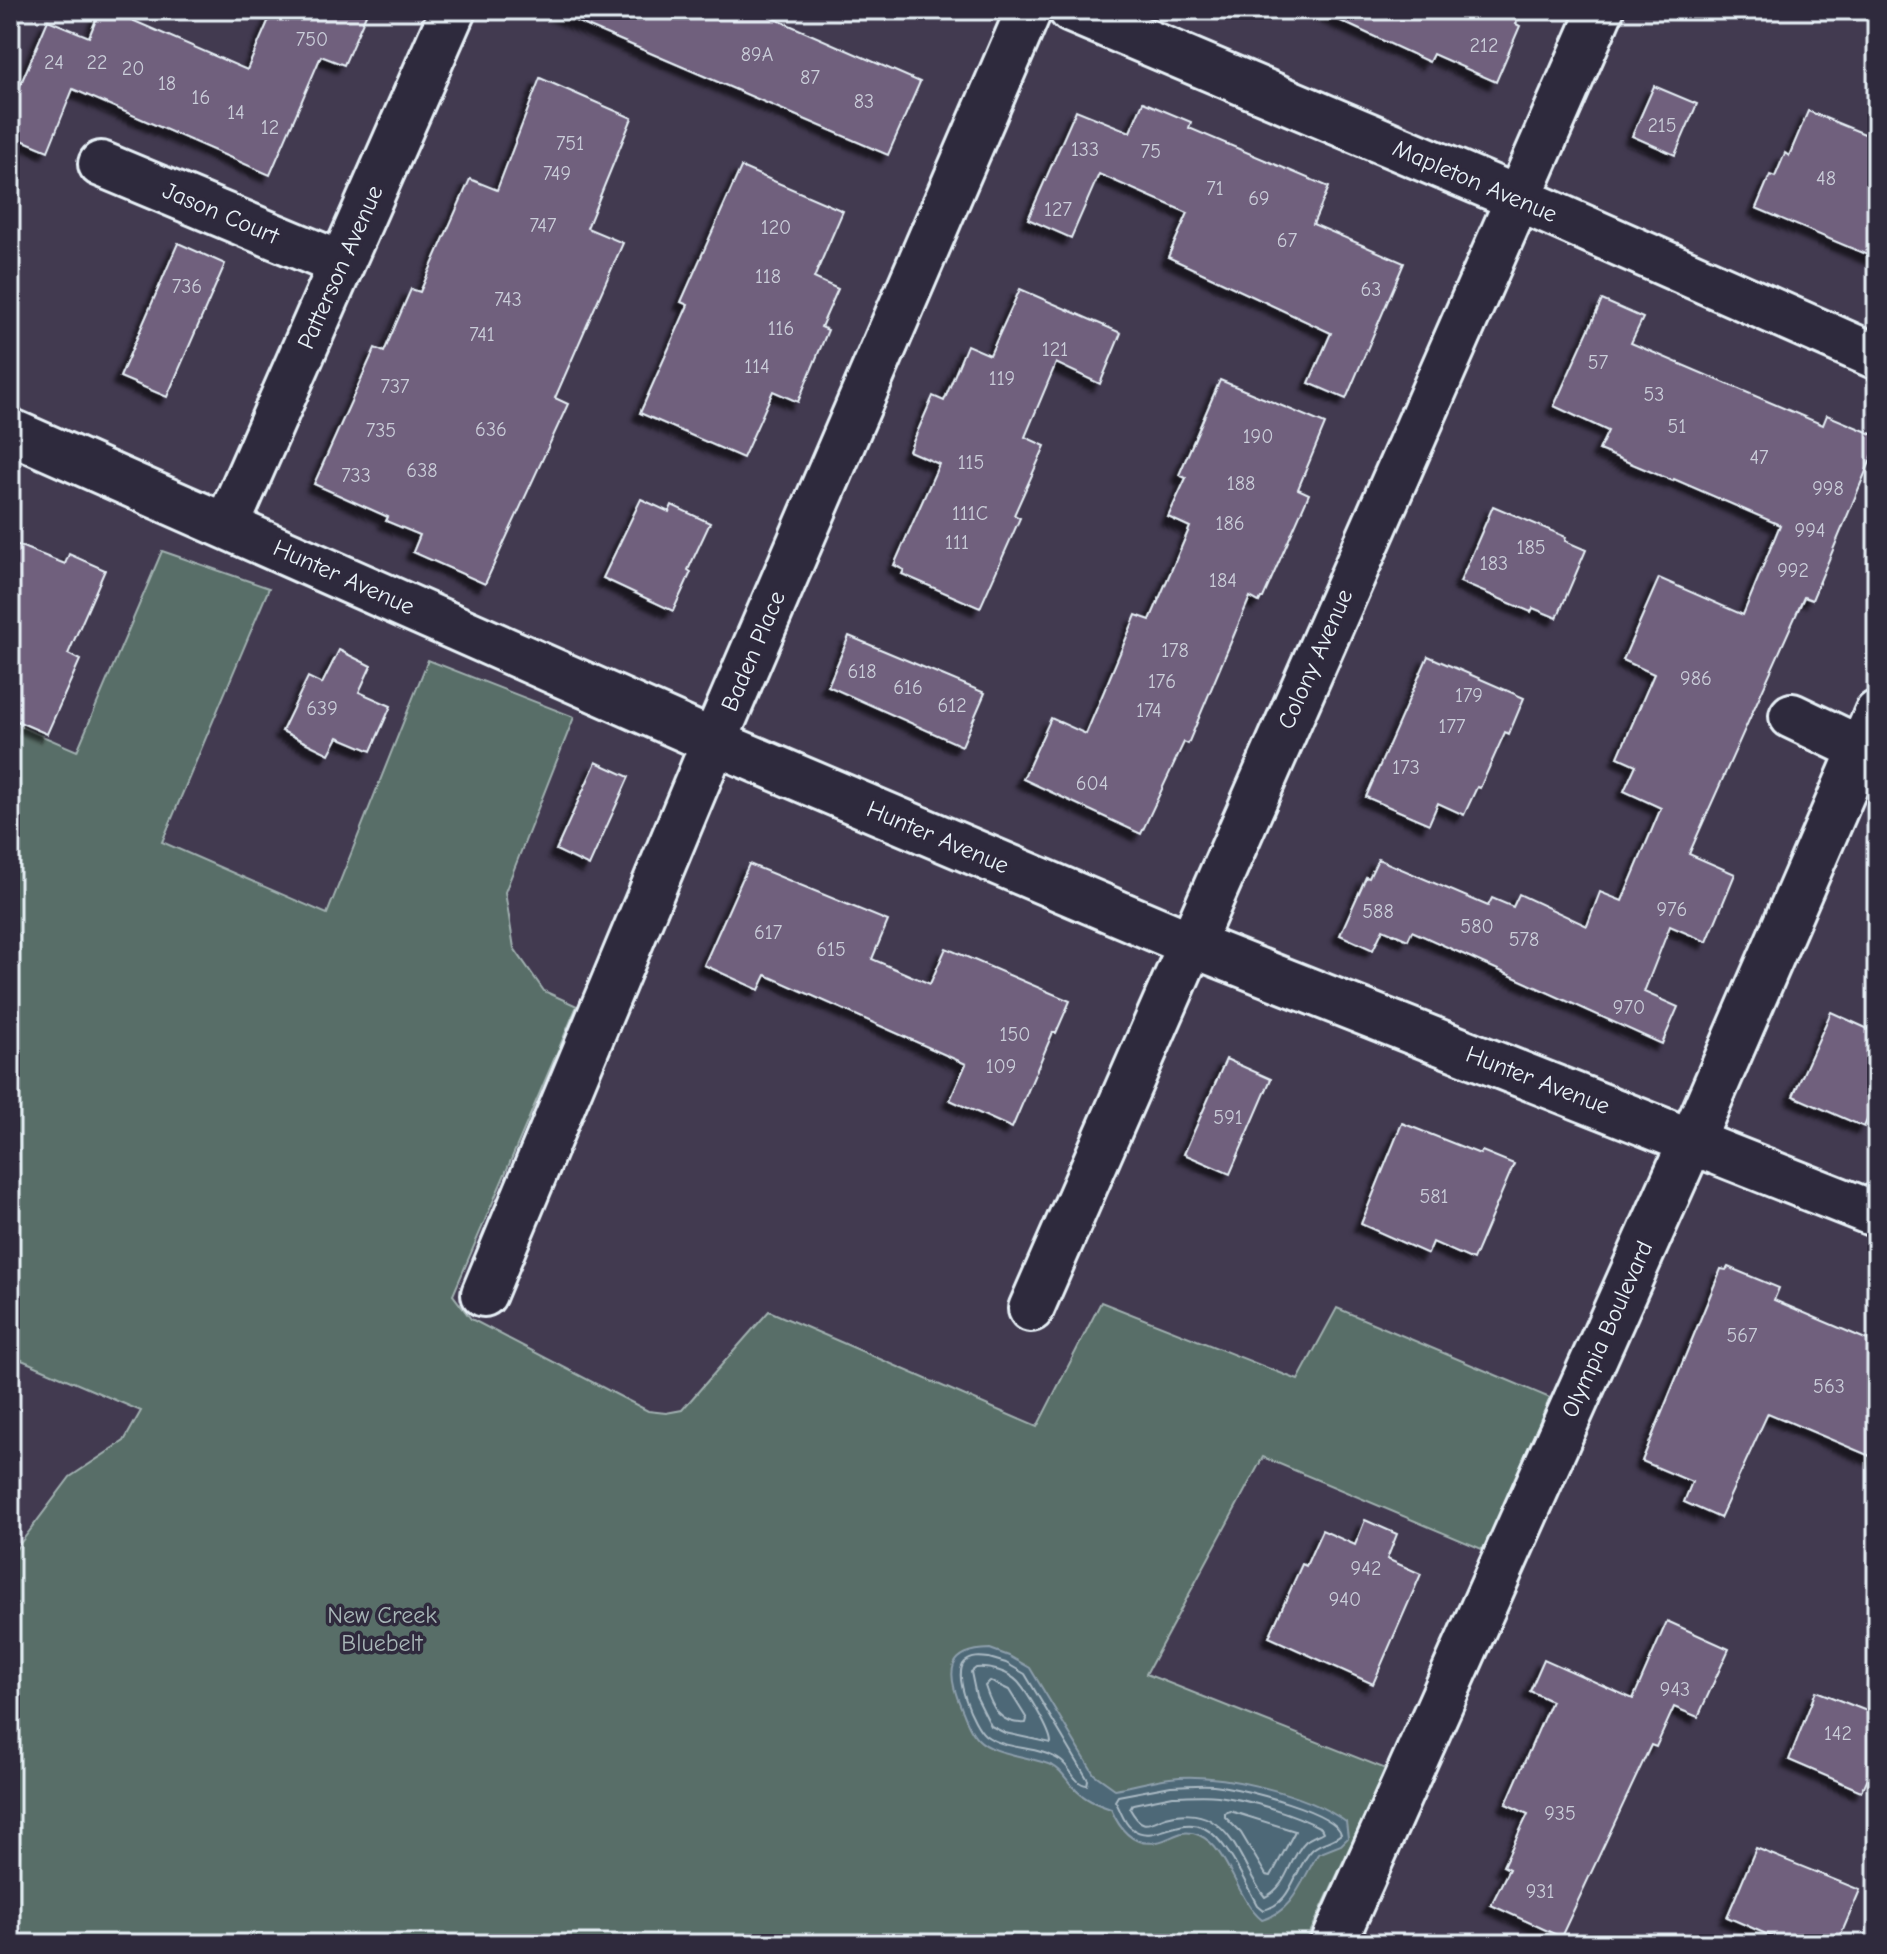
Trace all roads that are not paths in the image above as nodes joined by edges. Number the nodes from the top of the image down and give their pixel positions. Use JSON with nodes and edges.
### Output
{"nodes":[{"id":1,"x":453,"y":10,"type":"edge"},
{"id":2,"x":1029,"y":10,"type":"edge"},
{"id":3,"x":1071,"y":10,"type":"edge"},
{"id":4,"x":1601,"y":10,"type":"edge"},
{"id":5,"x":101,"y":164,"type":"dead end"},
{"id":6,"x":1517,"y":198,"type":"junction"},
{"id":7,"x":341,"y":264,"type":"junction"},
{"id":8,"x":1877,"y":357,"type":"edge"},
{"id":9,"x":10,"y":431,"type":"edge"},
{"id":10,"x":227,"y":525,"type":"junction"},
{"id":11,"x":1792,"y":716,"type":"dead end"},
{"id":12,"x":1869,"y":731,"type":"edge"},
{"id":13,"x":714,"y":742,"type":"junction"},
{"id":14,"x":1191,"y":944,"type":"junction"},
{"id":15,"x":1692,"y":1140,"type":"junction"},
{"id":16,"x":1877,"y":1215,"type":"edge"},
{"id":17,"x":484,"y":1294,"type":"dead end"},
{"id":18,"x":1031,"y":1309,"type":"dead end"},
{"id":19,"x":1333,"y":1944,"type":"edge"}],
"edges":[{"from":1,"to":7,"type":"street","name":"Patterson Avenue"},
{"from":2,"to":13,"type":"street","name":"Baden Place"},
{"from":3,"to":6,"type":"street","name":"Mapleton Avenue"},
{"from":4,"to":6,"type":"street","name":"Colony Avenue"},
{"from":5,"to":7,"type":"street","name":"Jason Court"},
{"from":6,"to":8,"type":"street","name":"Mapleton Avenue"},
{"from":6,"to":14,"type":"street","name":"Colony Avenue"},
{"from":7,"to":10,"type":"street","name":"Patterson Avenue"},
{"from":9,"to":10,"type":"street","name":"Hunter Avenue"},
{"from":10,"to":13,"type":"street","name":"Hunter Avenue"},
{"from":11,"to":12,"type":"street"},
{"from":12,"to":15,"type":"street","name":"Olympia Boulevard"},
{"from":13,"to":14,"type":"street","name":"Hunter Avenue"},
{"from":13,"to":17,"type":"street","name":"Baden Place"},
{"from":14,"to":15,"type":"street","name":"Hunter Avenue"},
{"from":14,"to":18,"type":"street","name":"Colony Avenue"},
{"from":15,"to":16,"type":"street","name":"Hunter Avenue"},
{"from":15,"to":19,"type":"street","name":"Olympia Boulevard"}]}
